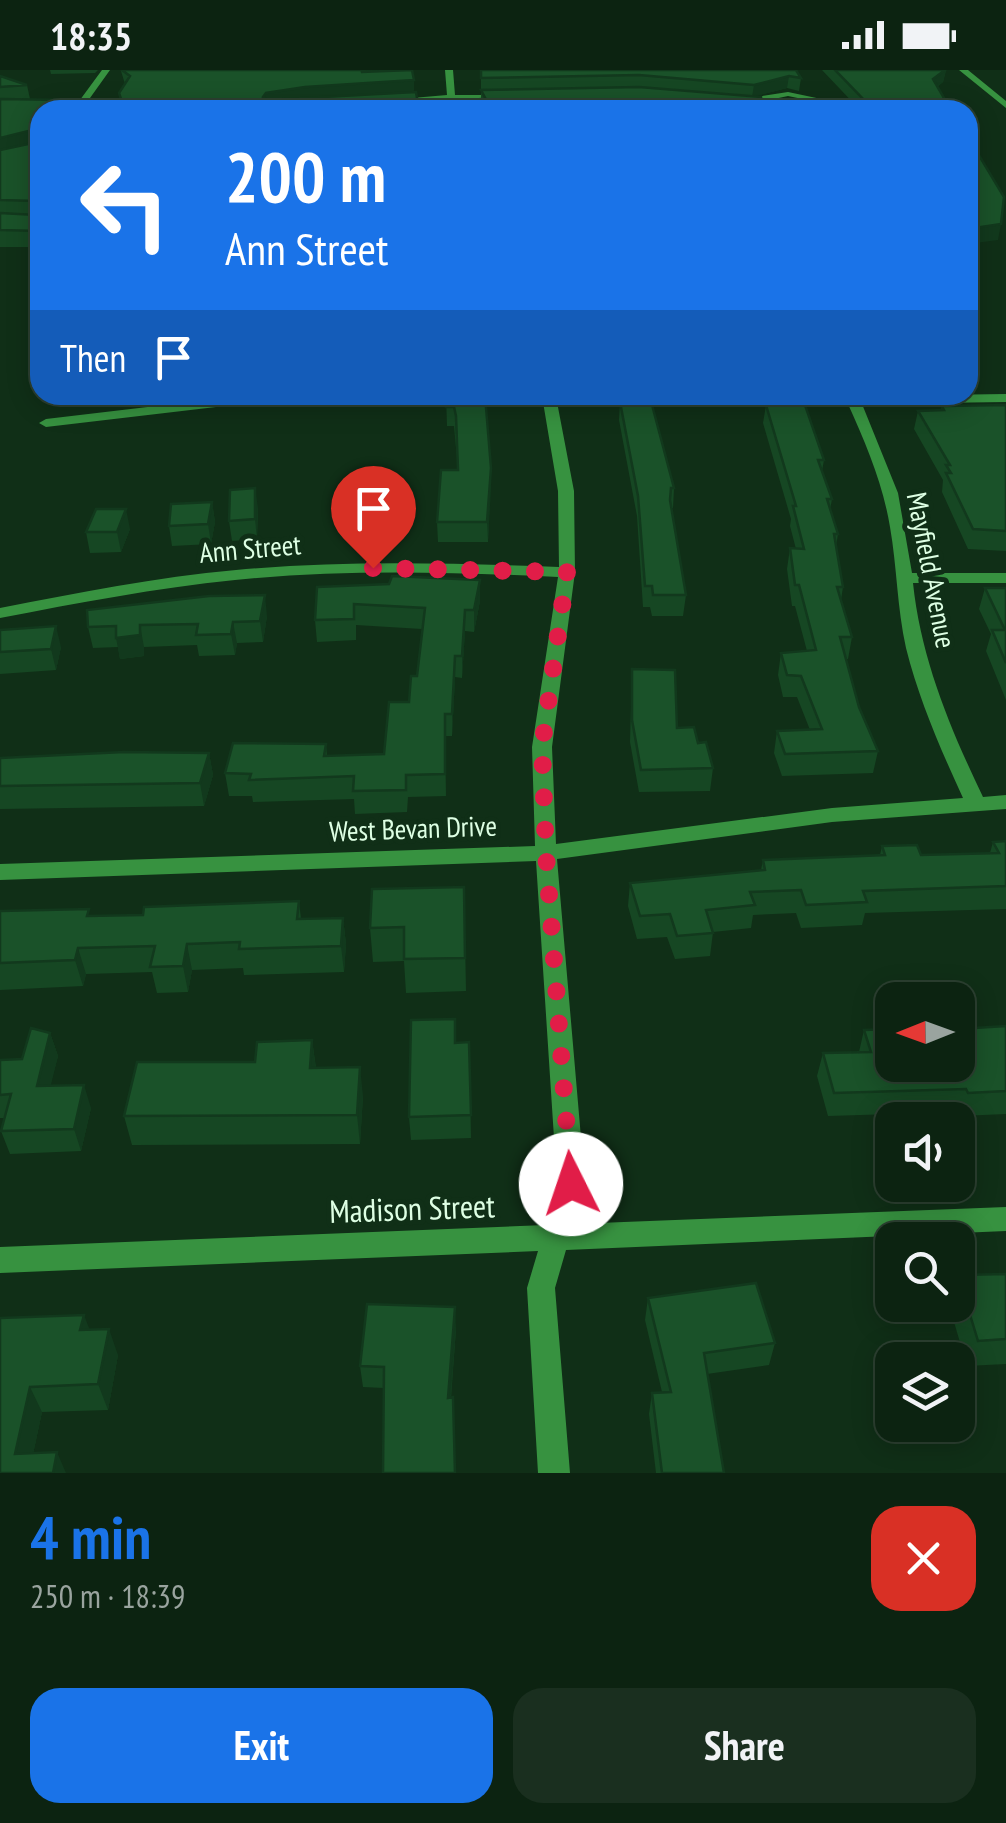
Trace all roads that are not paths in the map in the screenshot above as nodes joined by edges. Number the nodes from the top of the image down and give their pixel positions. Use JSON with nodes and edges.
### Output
{"nodes":[{"id":1,"x":106,"y":70,"type":"edge"},
{"id":2,"x":448,"y":70,"type":"edge"},
{"id":3,"x":964,"y":70,"type":"edge"},
{"id":4,"x":527,"y":95,"type":"edge"},
{"id":5,"x":449,"y":97,"type":"junction"},
{"id":6,"x":722,"y":98,"type":"edge"},
{"id":7,"x":84,"y":100,"type":"edge"},
{"id":8,"x":380,"y":100,"type":"edge"},
{"id":9,"x":450,"y":100,"type":"edge"},
{"id":10,"x":738,"y":100,"type":"edge"},
{"id":11,"x":759,"y":100,"type":"edge"},
{"id":12,"x":822,"y":100,"type":"edge"},
{"id":13,"x":1006,"y":105,"type":"edge"},
{"id":14,"x":1006,"y":398,"type":"edge"},
{"id":15,"x":978,"y":399,"type":"edge"},
{"id":16,"x":206,"y":405,"type":"edge"},
{"id":17,"x":552,"y":405,"type":"edge"},
{"id":18,"x":855,"y":405,"type":"edge"},
{"id":19,"x":46,"y":423,"type":"dead end"},
{"id":20,"x":567,"y":572,"type":"junction"},
{"id":21,"x":906,"y":578,"type":"junction"},
{"id":22,"x":1006,"y":578,"type":"edge"},
{"id":23,"x":0,"y":614,"type":"edge"},
{"id":24,"x":1006,"y":802,"type":"edge"},
{"id":25,"x":976,"y":804,"type":"junction"},
{"id":26,"x":546,"y":854,"type":"junction"},
{"id":27,"x":0,"y":872,"type":"edge"},
{"id":28,"x":1006,"y":1218,"type":"edge"},
{"id":29,"x":558,"y":1236,"type":"junction"},
{"id":30,"x":0,"y":1260,"type":"edge"},
{"id":31,"x":554,"y":1473,"type":"edge"}],
"edges":[{"from":1,"to":7,"type":"street"},
{"from":2,"to":5,"type":"street"},
{"from":3,"to":13,"type":"street"},
{"from":4,"to":5,"type":"street"},
{"from":5,"to":8,"type":"street"},
{"from":5,"to":9,"type":"street"},
{"from":6,"to":10,"type":"street"},
{"from":11,"to":12,"type":"street"},
{"from":14,"to":15,"type":"street"},
{"from":16,"to":19,"type":"street"},
{"from":17,"to":20,"type":"street"},
{"from":18,"to":21,"type":"street","name":"Mayfield Avenue"},
{"from":20,"to":23,"type":"street","name":"Ann Street"},
{"from":20,"to":26,"type":"street"},
{"from":21,"to":22,"type":"street"},
{"from":21,"to":25,"type":"street","name":"Mayfield Avenue"},
{"from":24,"to":25,"type":"street","name":"West Bevan Drive"},
{"from":25,"to":26,"type":"street","name":"West Bevan Drive"},
{"from":26,"to":27,"type":"street","name":"West Bevan Drive"},
{"from":26,"to":29,"type":"street"},
{"from":28,"to":29,"type":"street","name":"Madison Street"},
{"from":29,"to":30,"type":"street","name":"Madison Street"},
{"from":29,"to":31,"type":"street"}]}
